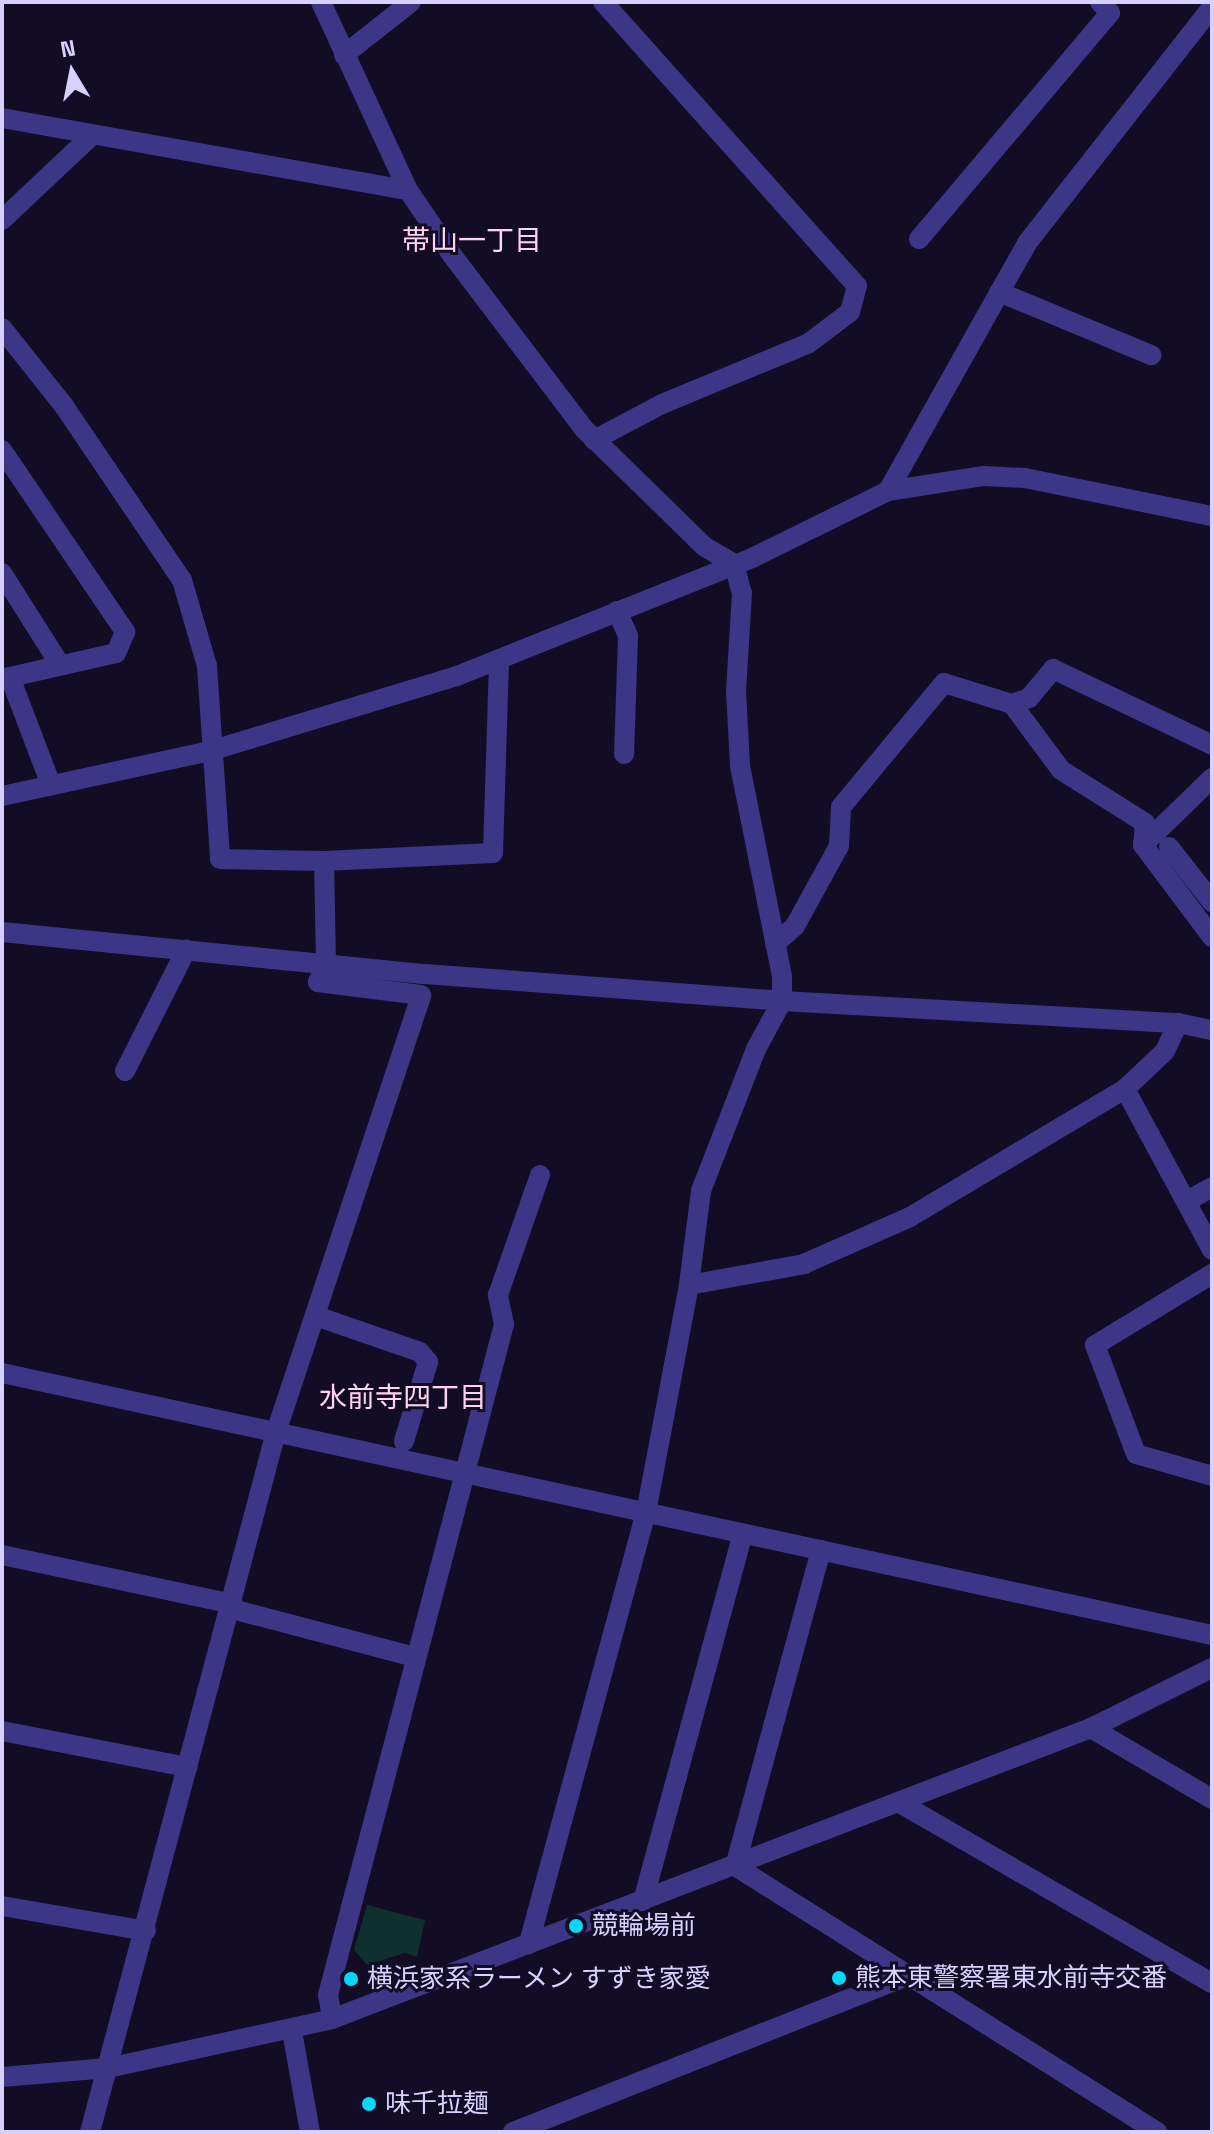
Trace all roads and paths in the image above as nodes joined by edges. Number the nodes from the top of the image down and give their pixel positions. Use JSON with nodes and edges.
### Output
{"nodes":[{"id":1,"x":321,"y":2,"type":"edge"},
{"id":2,"x":411,"y":2,"type":"edge"},
{"id":3,"x":1100,"y":2,"type":"edge"},
{"id":4,"x":606,"y":3,"type":"edge"},
{"id":5,"x":1212,"y":7,"type":"edge"},
{"id":6,"x":344,"y":55,"type":"junction"},
{"id":7,"x":2,"y":118,"type":"edge"},
{"id":8,"x":89,"y":138,"type":"junction"},
{"id":9,"x":408,"y":190,"type":"junction"},
{"id":10,"x":2,"y":220,"type":"edge"},
{"id":11,"x":919,"y":239,"type":"dead end"},
{"id":12,"x":999,"y":292,"type":"junction"},
{"id":13,"x":2,"y":328,"type":"edge"},
{"id":14,"x":1151,"y":355,"type":"dead end"},
{"id":15,"x":594,"y":440,"type":"junction"},
{"id":16,"x":5,"y":462,"type":"edge"},
{"id":17,"x":888,"y":491,"type":"junction"},
{"id":18,"x":1212,"y":516,"type":"edge"},
{"id":19,"x":734,"y":564,"type":"junction"},
{"id":20,"x":2,"y":573,"type":"edge"},
{"id":21,"x":9,"y":601,"type":"edge"},
{"id":22,"x":617,"y":611,"type":"junction"},
{"id":23,"x":499,"y":659,"type":"junction"},
{"id":24,"x":59,"y":663,"type":"junction"},
{"id":25,"x":6,"y":678,"type":"edge"},
{"id":26,"x":1012,"y":704,"type":"junction"},
{"id":27,"x":1212,"y":745,"type":"edge"},
{"id":28,"x":210,"y":751,"type":"junction"},
{"id":29,"x":624,"y":754,"type":"dead end"},
{"id":30,"x":1212,"y":778,"type":"edge"},
{"id":31,"x":51,"y":785,"type":"junction"},
{"id":32,"x":2,"y":796,"type":"edge"},
{"id":33,"x":1143,"y":845,"type":"junction"},
{"id":34,"x":1169,"y":847,"type":"dead end"},
{"id":35,"x":324,"y":861,"type":"junction"},
{"id":36,"x":1212,"y":902,"type":"edge"},
{"id":37,"x":2,"y":932,"type":"edge"},
{"id":38,"x":1212,"y":937,"type":"edge"},
{"id":39,"x":775,"y":944,"type":"junction"},
{"id":40,"x":186,"y":950,"type":"junction"},
{"id":41,"x":326,"y":964,"type":"junction"},
{"id":42,"x":782,"y":1001,"type":"junction"},
{"id":43,"x":1178,"y":1023,"type":"junction"},
{"id":44,"x":1212,"y":1030,"type":"edge"},
{"id":45,"x":125,"y":1071,"type":"dead end"},
{"id":46,"x":1125,"y":1089,"type":"junction"},
{"id":47,"x":540,"y":1175,"type":"dead end"},
{"id":48,"x":1212,"y":1187,"type":"edge"},
{"id":49,"x":1187,"y":1201,"type":"junction"},
{"id":50,"x":1212,"y":1250,"type":"edge"},
{"id":51,"x":1212,"y":1274,"type":"edge"},
{"id":52,"x":689,"y":1285,"type":"junction"},
{"id":53,"x":316,"y":1316,"type":"junction"},
{"id":54,"x":2,"y":1373,"type":"edge"},
{"id":55,"x":276,"y":1432,"type":"junction"},
{"id":56,"x":404,"y":1441,"type":"dead end"},
{"id":57,"x":467,"y":1474,"type":"junction"},
{"id":58,"x":1212,"y":1476,"type":"edge"},
{"id":59,"x":646,"y":1512,"type":"junction"},
{"id":60,"x":743,"y":1533,"type":"junction"},
{"id":61,"x":821,"y":1550,"type":"junction"},
{"id":62,"x":2,"y":1555,"type":"edge"},
{"id":63,"x":232,"y":1606,"type":"junction"},
{"id":64,"x":1212,"y":1635,"type":"edge"},
{"id":65,"x":415,"y":1657,"type":"junction"},
{"id":66,"x":1212,"y":1668,"type":"edge"},
{"id":67,"x":1091,"y":1728,"type":"junction"},
{"id":68,"x":2,"y":1731,"type":"edge"},
{"id":69,"x":188,"y":1767,"type":"junction"},
{"id":70,"x":1212,"y":1799,"type":"edge"},
{"id":71,"x":900,"y":1803,"type":"junction"},
{"id":72,"x":735,"y":1866,"type":"junction"},
{"id":73,"x":643,"y":1901,"type":"junction"},
{"id":74,"x":2,"y":1906,"type":"edge"},
{"id":75,"x":146,"y":1931,"type":"junction"},
{"id":76,"x":529,"y":1944,"type":"junction"},
{"id":77,"x":905,"y":1977,"type":"junction"},
{"id":78,"x":1212,"y":1983,"type":"edge"},
{"id":79,"x":332,"y":2019,"type":"junction"},
{"id":80,"x":292,"y":2031,"type":"junction"},
{"id":81,"x":108,"y":2068,"type":"junction"},
{"id":82,"x":2,"y":2077,"type":"edge"},
{"id":83,"x":90,"y":2132,"type":"edge"},
{"id":84,"x":310,"y":2132,"type":"edge"},
{"id":85,"x":513,"y":2132,"type":"edge"},
{"id":86,"x":1157,"y":2132,"type":"edge"}],
"edges":[{"from":1,"to":6,"type":"street"},
{"from":2,"to":6,"type":"street"},
{"from":3,"to":11,"type":"street"},
{"from":4,"to":15,"type":"street"},
{"from":5,"to":12,"type":"street"},
{"from":6,"to":9,"type":"street"},
{"from":7,"to":8,"type":"street"},
{"from":8,"to":9,"type":"street"},
{"from":8,"to":10,"type":"street"},
{"from":9,"to":15,"type":"street"},
{"from":12,"to":14,"type":"street"},
{"from":12,"to":17,"type":"street"},
{"from":13,"to":28,"type":"street"},
{"from":15,"to":19,"type":"street"},
{"from":16,"to":24,"type":"street"},
{"from":17,"to":18,"type":"street"},
{"from":17,"to":19,"type":"street"},
{"from":19,"to":22,"type":"street"},
{"from":19,"to":39,"type":"street"},
{"from":20,"to":21,"type":"street"},
{"from":21,"to":24,"type":"street"},
{"from":22,"to":23,"type":"street"},
{"from":22,"to":29,"type":"street"},
{"from":23,"to":28,"type":"street"},
{"from":23,"to":35,"type":"street"},
{"from":24,"to":25,"type":"street"},
{"from":25,"to":31,"type":"street"},
{"from":26,"to":27,"type":"street"},
{"from":26,"to":33,"type":"street"},
{"from":26,"to":39,"type":"street"},
{"from":28,"to":31,"type":"street"},
{"from":28,"to":35,"type":"street"},
{"from":30,"to":33,"type":"street"},
{"from":31,"to":32,"type":"street"},
{"from":33,"to":38,"type":"street"},
{"from":34,"to":36,"type":"street"},
{"from":35,"to":41,"type":"street"},
{"from":37,"to":40,"type":"street"},
{"from":39,"to":42,"type":"street"},
{"from":40,"to":41,"type":"street"},
{"from":40,"to":45,"type":"street"},
{"from":41,"to":42,"type":"street"},
{"from":41,"to":53,"type":"street"},
{"from":42,"to":43,"type":"street"},
{"from":42,"to":52,"type":"street"},
{"from":43,"to":44,"type":"street"},
{"from":43,"to":46,"type":"street"},
{"from":46,"to":49,"type":"street"},
{"from":46,"to":52,"type":"street"},
{"from":47,"to":57,"type":"street"},
{"from":48,"to":49,"type":"street"},
{"from":49,"to":50,"type":"street"},
{"from":51,"to":58,"type":"street"},
{"from":52,"to":59,"type":"street"},
{"from":53,"to":55,"type":"street"},
{"from":53,"to":56,"type":"street"},
{"from":54,"to":55,"type":"street"},
{"from":55,"to":57,"type":"street"},
{"from":55,"to":63,"type":"street"},
{"from":57,"to":59,"type":"street"},
{"from":57,"to":65,"type":"street"},
{"from":59,"to":60,"type":"street"},
{"from":59,"to":76,"type":"street"},
{"from":60,"to":61,"type":"street"},
{"from":60,"to":73,"type":"street"},
{"from":61,"to":64,"type":"street"},
{"from":61,"to":72,"type":"street"},
{"from":62,"to":63,"type":"street"},
{"from":63,"to":65,"type":"street"},
{"from":63,"to":69,"type":"street"},
{"from":65,"to":79,"type":"street"},
{"from":66,"to":67,"type":"street"},
{"from":67,"to":70,"type":"street"},
{"from":67,"to":71,"type":"street"},
{"from":68,"to":69,"type":"street"},
{"from":69,"to":75,"type":"street"},
{"from":71,"to":72,"type":"street"},
{"from":71,"to":78,"type":"street"},
{"from":72,"to":73,"type":"street"},
{"from":72,"to":77,"type":"street"},
{"from":73,"to":76,"type":"street"},
{"from":74,"to":75,"type":"street"},
{"from":75,"to":81,"type":"street"},
{"from":76,"to":79,"type":"street"},
{"from":77,"to":85,"type":"street"},
{"from":77,"to":86,"type":"street"},
{"from":79,"to":80,"type":"street"},
{"from":80,"to":81,"type":"street"},
{"from":80,"to":84,"type":"street"},
{"from":81,"to":82,"type":"street"},
{"from":81,"to":83,"type":"street"}]}
